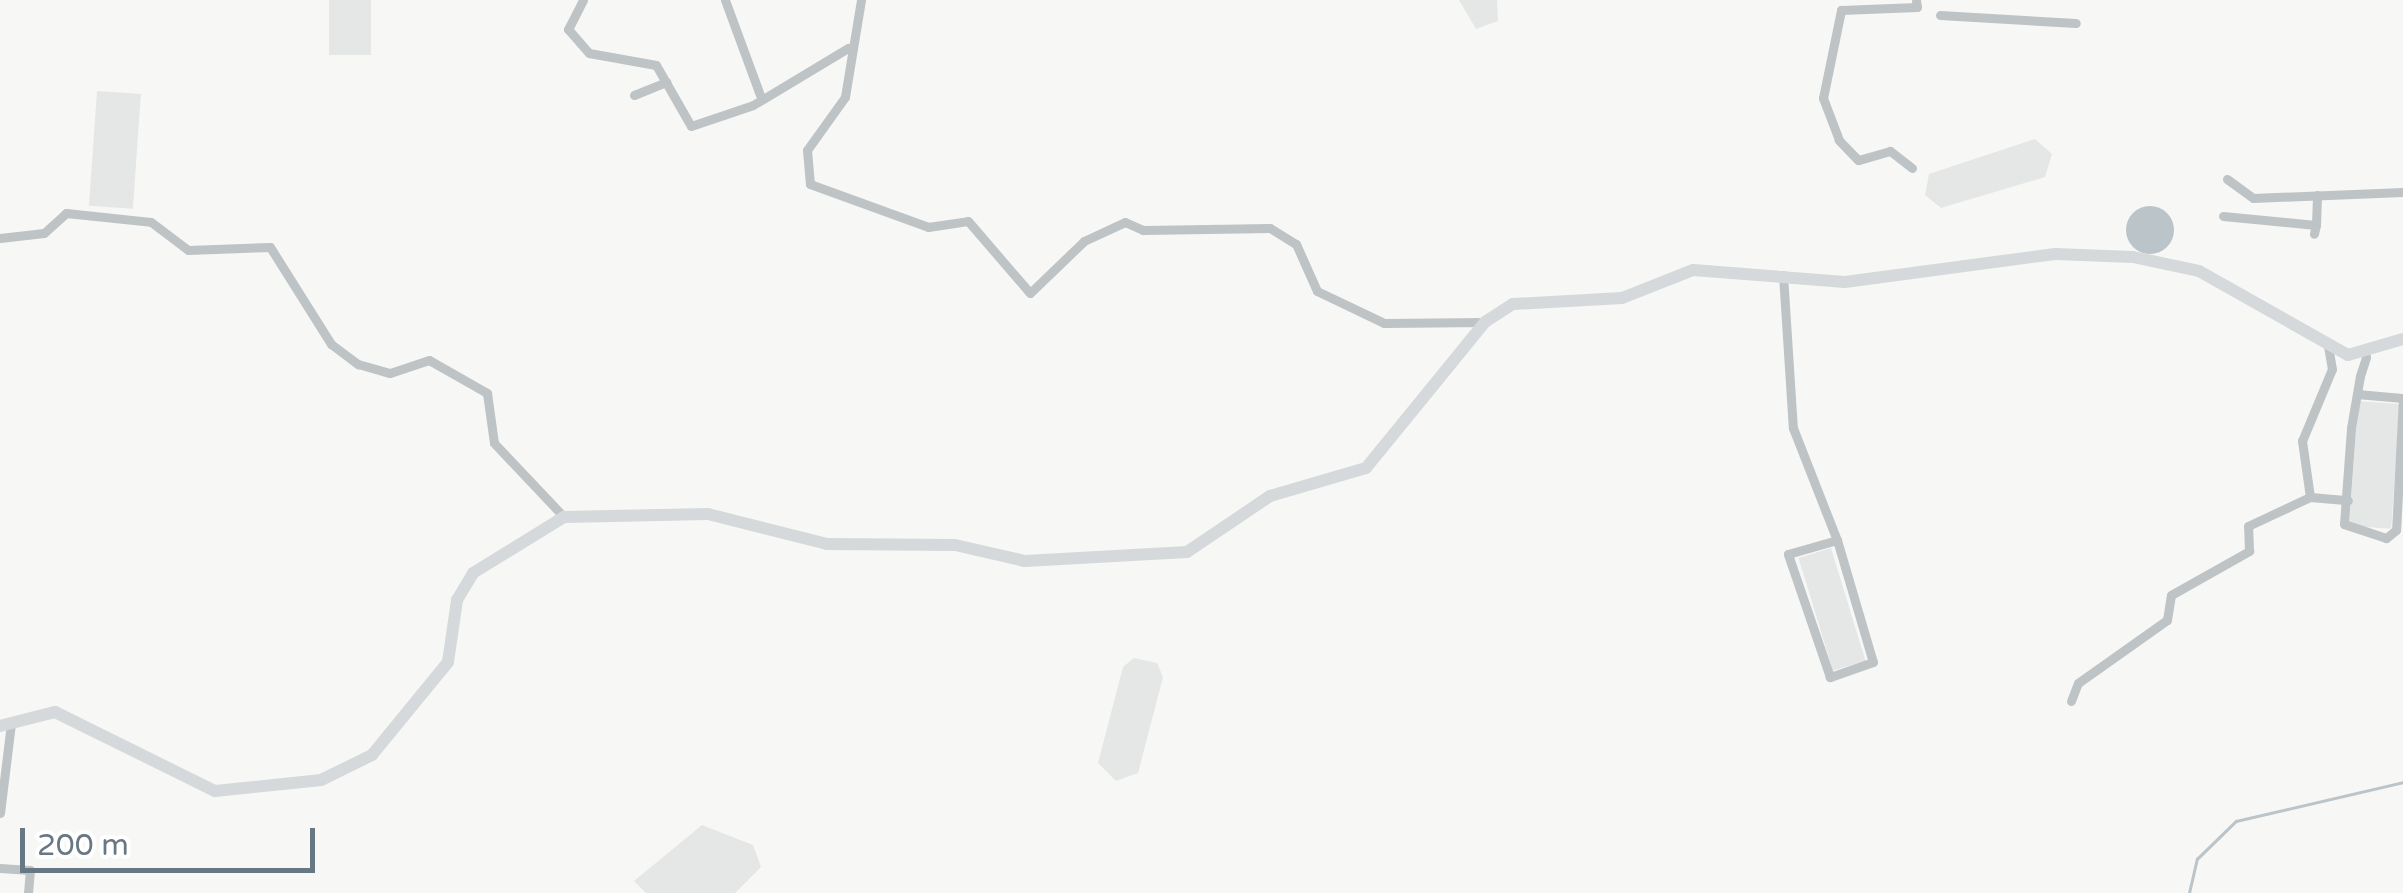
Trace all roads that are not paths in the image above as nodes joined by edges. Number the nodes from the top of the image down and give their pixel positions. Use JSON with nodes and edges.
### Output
{"nodes":[{"id":1,"x":583,"y":0,"type":"edge"},
{"id":2,"x":725,"y":0,"type":"edge"},
{"id":3,"x":861,"y":0,"type":"edge"},
{"id":4,"x":1916,"y":0,"type":"edge"},
{"id":5,"x":1940,"y":16,"type":"dead end"},
{"id":6,"x":2076,"y":22,"type":"dead end"},
{"id":7,"x":848,"y":48,"type":"junction"},
{"id":8,"x":667,"y":82,"type":"junction"},
{"id":9,"x":634,"y":95,"type":"dead end"},
{"id":10,"x":760,"y":95,"type":"junction"},
{"id":11,"x":1912,"y":168,"type":"dead end"},
{"id":12,"x":2227,"y":179,"type":"dead end"},
{"id":13,"x":2403,"y":192,"type":"edge"},
{"id":14,"x":2317,"y":195,"type":"junction"},
{"id":15,"x":2223,"y":216,"type":"dead end"},
{"id":16,"x":0,"y":238,"type":"edge"},
{"id":17,"x":1783,"y":276,"type":"junction"},
{"id":18,"x":1485,"y":322,"type":"junction"},
{"id":19,"x":2403,"y":339,"type":"edge"},
{"id":20,"x":2328,"y":346,"type":"junction"},
{"id":21,"x":2366,"y":357,"type":"junction"},
{"id":22,"x":2357,"y":394,"type":"junction"},
{"id":23,"x":2310,"y":497,"type":"junction"},
{"id":24,"x":2348,"y":500,"type":"junction"},
{"id":25,"x":564,"y":517,"type":"junction"},
{"id":26,"x":1838,"y":540,"type":"junction"},
{"id":27,"x":2071,"y":701,"type":"dead end"},
{"id":28,"x":6,"y":725,"type":"edge"},
{"id":29,"x":0,"y":813,"type":"edge"},
{"id":30,"x":0,"y":868,"type":"edge"},
{"id":31,"x":28,"y":893,"type":"edge"}],
"edges":[{"from":1,"to":8,"type":"street"},
{"from":2,"to":10,"type":"street"},
{"from":3,"to":7,"type":"street"},
{"from":4,"to":11,"type":"street"},
{"from":5,"to":6,"type":"street"},
{"from":7,"to":10,"type":"street"},
{"from":7,"to":18,"type":"street"},
{"from":8,"to":9,"type":"street"},
{"from":8,"to":10,"type":"street"},
{"from":12,"to":14,"type":"street"},
{"from":13,"to":14,"type":"street"},
{"from":14,"to":15,"type":"street"},
{"from":16,"to":25,"type":"street"},
{"from":17,"to":18,"type":"main road"},
{"from":17,"to":20,"type":"main road"},
{"from":17,"to":26,"type":"street"},
{"from":18,"to":25,"type":"main road"},
{"from":19,"to":21,"type":"main road"},
{"from":20,"to":21,"type":"main road"},
{"from":20,"to":23,"type":"street"},
{"from":21,"to":22,"type":"street"},
{"from":22,"to":24,"type":"street"},
{"from":22,"to":24,"type":"street"},
{"from":23,"to":24,"type":"street"},
{"from":23,"to":27,"type":"street"},
{"from":25,"to":28,"type":"main road"},
{"from":26,"to":26,"type":"street"},
{"from":28,"to":29,"type":"street"},
{"from":30,"to":31,"type":"street"}]}
